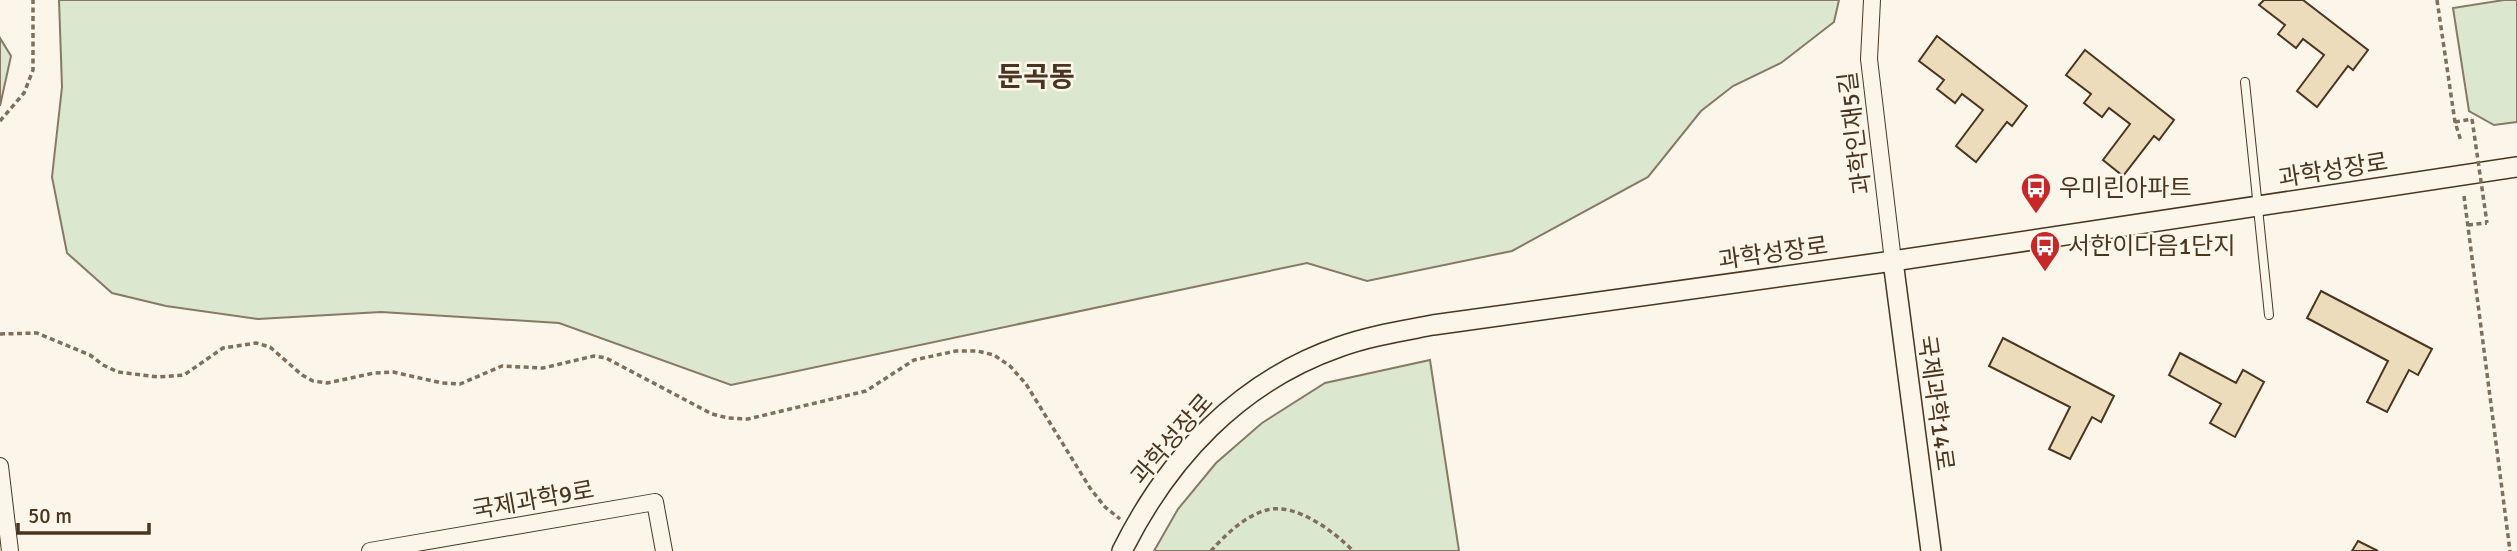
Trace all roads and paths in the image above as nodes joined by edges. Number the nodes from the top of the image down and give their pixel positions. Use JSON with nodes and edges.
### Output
{"nodes":[{"id":1,"x":33,"y":0,"type":"edge"},
{"id":2,"x":1871,"y":0,"type":"edge"},
{"id":3,"x":2437,"y":0,"type":"edge"},
{"id":4,"x":2245,"y":82,"type":"dead end"},
{"id":5,"x":0,"y":121,"type":"edge"},
{"id":6,"x":2455,"y":122,"type":"junction"},
{"id":7,"x":2461,"y":141,"type":"dead end"},
{"id":8,"x":2517,"y":167,"type":"edge"},
{"id":9,"x":2464,"y":196,"type":"dead end"},
{"id":10,"x":2258,"y":206,"type":"junction"},
{"id":11,"x":2467,"y":225,"type":"junction"},
{"id":12,"x":1893,"y":261,"type":"junction"},
{"id":13,"x":2269,"y":315,"type":"dead end"},
{"id":14,"x":0,"y":334,"type":"edge"},
{"id":15,"x":0,"y":466,"type":"edge"},
{"id":16,"x":1133,"y":529,"type":"junction"},
{"id":17,"x":10,"y":551,"type":"edge"},
{"id":18,"x":370,"y":551,"type":"edge"},
{"id":19,"x":664,"y":551,"type":"edge"},
{"id":20,"x":1122,"y":551,"type":"edge"},
{"id":21,"x":1211,"y":551,"type":"edge"},
{"id":22,"x":1353,"y":551,"type":"edge"},
{"id":23,"x":1931,"y":551,"type":"edge"},
{"id":24,"x":2510,"y":551,"type":"edge"}],
"edges":[{"from":1,"to":5,"type":"path"},
{"from":2,"to":12,"type":"street","name":"과학인재5길"},
{"from":3,"to":6,"type":"path"},
{"from":4,"to":10,"type":"lane"},
{"from":6,"to":7,"type":"path"},
{"from":6,"to":11,"type":"path","bridge":true},
{"from":8,"to":10,"type":"street","name":"과학성장로"},
{"from":9,"to":11,"type":"path"},
{"from":10,"to":12,"type":"street","name":"과학성장로"},
{"from":10,"to":13,"type":"lane"},
{"from":11,"to":24,"type":"path"},
{"from":12,"to":16,"type":"street","name":"과학성장로"},
{"from":12,"to":23,"type":"street","name":"국제과학14로"},
{"from":14,"to":16,"type":"path"},
{"from":15,"to":17,"type":"street"},
{"from":16,"to":20,"type":"street","name":"과학성장로"},
{"from":18,"to":19,"type":"street","name":"국제과학9로"},
{"from":21,"to":22,"type":"path"}]}
